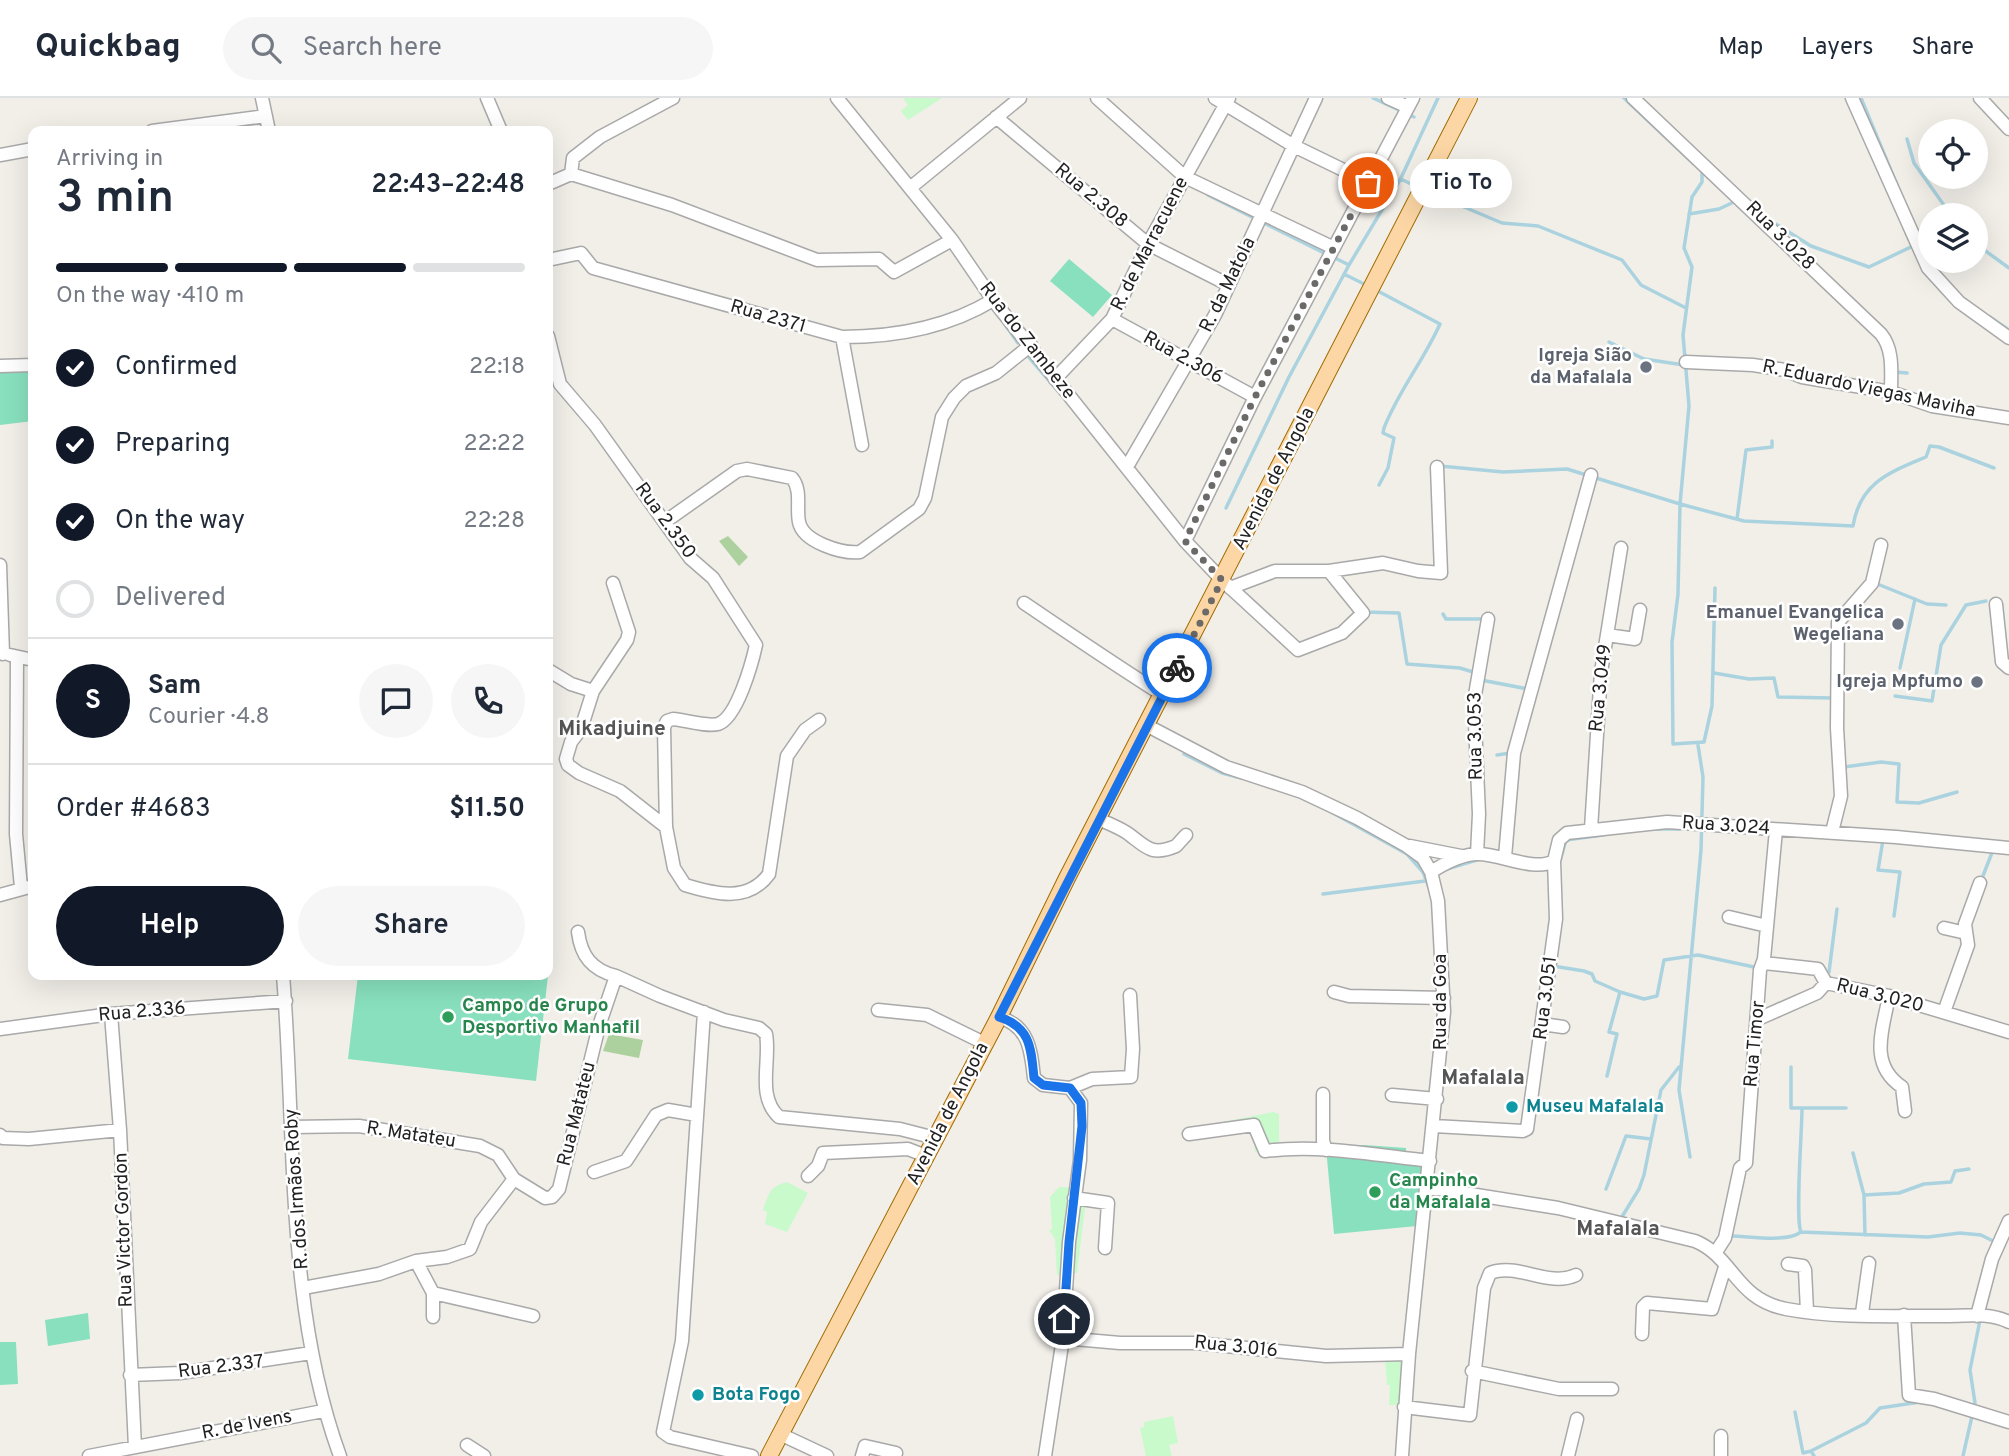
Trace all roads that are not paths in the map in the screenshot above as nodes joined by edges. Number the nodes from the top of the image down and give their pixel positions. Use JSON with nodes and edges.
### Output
{"nodes":[{"id":1,"x":262,"y":98,"type":"edge"},
{"id":2,"x":487,"y":98,"type":"edge"},
{"id":3,"x":673,"y":98,"type":"edge"},
{"id":4,"x":837,"y":98,"type":"edge"},
{"id":5,"x":1020,"y":98,"type":"edge"},
{"id":6,"x":1097,"y":98,"type":"edge"},
{"id":7,"x":1316,"y":98,"type":"edge"},
{"id":8,"x":1388,"y":98,"type":"edge"},
{"id":9,"x":1469,"y":98,"type":"edge"},
{"id":10,"x":1633,"y":98,"type":"edge"},
{"id":11,"x":1852,"y":98,"type":"edge"},
{"id":12,"x":1980,"y":98,"type":"edge"},
{"id":13,"x":1223,"y":101,"type":"edge"},
{"id":14,"x":1411,"y":103,"type":"edge"},
{"id":15,"x":266,"y":116,"type":"junction"},
{"id":16,"x":996,"y":117,"type":"junction"},
{"id":17,"x":190,"y":126,"type":"edge"},
{"id":18,"x":268,"y":126,"type":"edge"},
{"id":19,"x":498,"y":126,"type":"edge"},
{"id":20,"x":2009,"y":129,"type":"edge"},
{"id":21,"x":1294,"y":146,"type":"junction"},
{"id":22,"x":28,"y":150,"type":"edge"},
{"id":23,"x":0,"y":155,"type":"edge"},
{"id":24,"x":570,"y":174,"type":"junction"},
{"id":25,"x":1185,"y":177,"type":"junction"},
{"id":26,"x":553,"y":182,"type":"edge"},
{"id":27,"x":1368,"y":183,"type":"junction"},
{"id":28,"x":909,"y":188,"type":"junction"},
{"id":29,"x":1262,"y":214,"type":"junction"},
{"id":30,"x":952,"y":240,"type":"junction"},
{"id":31,"x":1148,"y":244,"type":"junction"},
{"id":32,"x":1334,"y":248,"type":"junction"},
{"id":33,"x":553,"y":259,"type":"edge"},
{"id":34,"x":1229,"y":285,"type":"junction"},
{"id":35,"x":993,"y":300,"type":"junction"},
{"id":36,"x":1112,"y":318,"type":"junction"},
{"id":37,"x":842,"y":337,"type":"junction"},
{"id":38,"x":2009,"y":338,"type":"edge"},
{"id":39,"x":1031,"y":345,"type":"junction"},
{"id":40,"x":553,"y":354,"type":"edge"},
{"id":41,"x":1686,"y":362,"type":"dead end"},
{"id":42,"x":1190,"y":363,"type":"junction"},
{"id":43,"x":28,"y":365,"type":"edge"},
{"id":44,"x":0,"y":366,"type":"edge"},
{"id":45,"x":553,"y":378,"type":"edge"},
{"id":46,"x":1055,"y":379,"type":"junction"},
{"id":47,"x":561,"y":384,"type":"junction"},
{"id":48,"x":1891,"y":392,"type":"junction"},
{"id":49,"x":1255,"y":397,"type":"junction"},
{"id":50,"x":2009,"y":418,"type":"edge"},
{"id":51,"x":862,"y":445,"type":"dead end"},
{"id":52,"x":1128,"y":465,"type":"junction"},
{"id":53,"x":1437,"y":467,"type":"dead end"},
{"id":54,"x":1591,"y":475,"type":"dead end"},
{"id":55,"x":666,"y":521,"type":"junction"},
{"id":56,"x":1185,"y":541,"type":"junction"},
{"id":57,"x":1881,"y":545,"type":"dead end"},
{"id":58,"x":1621,"y":548,"type":"dead end"},
{"id":59,"x":0,"y":565,"type":"edge"},
{"id":60,"x":1329,"y":571,"type":"junction"},
{"id":61,"x":613,"y":583,"type":"dead end"},
{"id":62,"x":1226,"y":584,"type":"junction"},
{"id":63,"x":1024,"y":603,"type":"dead end"},
{"id":64,"x":1996,"y":604,"type":"dead end"},
{"id":65,"x":1640,"y":610,"type":"dead end"},
{"id":66,"x":1488,"y":619,"type":"dead end"},
{"id":67,"x":1607,"y":635,"type":"junction"},
{"id":68,"x":1,"y":653,"type":"edge"},
{"id":69,"x":17,"y":657,"type":"junction"},
{"id":70,"x":28,"y":659,"type":"edge"},
{"id":71,"x":2009,"y":668,"type":"edge"},
{"id":72,"x":553,"y":674,"type":"edge"},
{"id":73,"x":593,"y":691,"type":"junction"},
{"id":74,"x":1163,"y":695,"type":"junction"},
{"id":75,"x":819,"y":719,"type":"dead end"},
{"id":76,"x":1146,"y":725,"type":"junction"},
{"id":77,"x":1098,"y":819,"type":"junction"},
{"id":78,"x":666,"y":827,"type":"junction"},
{"id":79,"x":1591,"y":829,"type":"junction"},
{"id":80,"x":1776,"y":830,"type":"junction"},
{"id":81,"x":1832,"y":832,"type":"junction"},
{"id":82,"x":1186,"y":835,"type":"dead end"},
{"id":83,"x":1405,"y":845,"type":"junction"},
{"id":84,"x":2009,"y":848,"type":"edge"},
{"id":85,"x":1471,"y":855,"type":"junction"},
{"id":86,"x":1505,"y":857,"type":"junction"},
{"id":87,"x":1554,"y":861,"type":"junction"},
{"id":88,"x":1431,"y":872,"type":"junction"},
{"id":89,"x":1980,"y":883,"type":"dead end"},
{"id":90,"x":27,"y":887,"type":"edge"},
{"id":91,"x":0,"y":895,"type":"edge"},
{"id":92,"x":1729,"y":918,"type":"dead end"},
{"id":93,"x":1767,"y":926,"type":"junction"},
{"id":94,"x":1944,"y":928,"type":"dead end"},
{"id":95,"x":578,"y":932,"type":"dead end"},
{"id":96,"x":1966,"y":933,"type":"junction"},
{"id":97,"x":1764,"y":963,"type":"junction"},
{"id":98,"x":616,"y":976,"type":"junction"},
{"id":99,"x":284,"y":980,"type":"edge"},
{"id":100,"x":1826,"y":983,"type":"junction"},
{"id":101,"x":1334,"y":992,"type":"dead end"},
{"id":102,"x":1130,"y":995,"type":"dead end"},
{"id":103,"x":1889,"y":996,"type":"junction"},
{"id":104,"x":1444,"y":998,"type":"junction"},
{"id":105,"x":285,"y":1002,"type":"junction"},
{"id":106,"x":878,"y":1010,"type":"dead end"},
{"id":107,"x":704,"y":1012,"type":"junction"},
{"id":108,"x":1944,"y":1012,"type":"junction"},
{"id":109,"x":111,"y":1014,"type":"junction"},
{"id":110,"x":999,"y":1017,"type":"junction"},
{"id":111,"x":1758,"y":1019,"type":"junction"},
{"id":112,"x":1542,"y":1024,"type":"junction"},
{"id":113,"x":1563,"y":1027,"type":"dead end"},
{"id":114,"x":0,"y":1029,"type":"edge"},
{"id":115,"x":2009,"y":1032,"type":"edge"},
{"id":116,"x":984,"y":1043,"type":"junction"},
{"id":117,"x":1070,"y":1088,"type":"junction"},
{"id":118,"x":1323,"y":1094,"type":"dead end"},
{"id":119,"x":1392,"y":1095,"type":"dead end"},
{"id":120,"x":1437,"y":1099,"type":"junction"},
{"id":121,"x":1905,"y":1111,"type":"dead end"},
{"id":122,"x":698,"y":1115,"type":"junction"},
{"id":123,"x":1434,"y":1126,"type":"junction"},
{"id":124,"x":292,"y":1127,"type":"junction"},
{"id":125,"x":120,"y":1130,"type":"junction"},
{"id":126,"x":0,"y":1135,"type":"edge"},
{"id":127,"x":1189,"y":1135,"type":"dead end"},
{"id":128,"x":935,"y":1138,"type":"junction"},
{"id":129,"x":1326,"y":1150,"type":"junction"},
{"id":130,"x":926,"y":1156,"type":"junction"},
{"id":131,"x":1430,"y":1161,"type":"junction"},
{"id":132,"x":594,"y":1172,"type":"dead end"},
{"id":133,"x":807,"y":1176,"type":"dead end"},
{"id":134,"x":514,"y":1180,"type":"junction"},
{"id":135,"x":1426,"y":1187,"type":"junction"},
{"id":136,"x":1074,"y":1198,"type":"junction"},
{"id":137,"x":2009,"y":1221,"type":"edge"},
{"id":138,"x":1105,"y":1248,"type":"dead end"},
{"id":139,"x":1716,"y":1252,"type":"junction"},
{"id":140,"x":416,"y":1261,"type":"junction"},
{"id":141,"x":1869,"y":1263,"type":"dead end"},
{"id":142,"x":1788,"y":1264,"type":"dead end"},
{"id":143,"x":1725,"y":1267,"type":"junction"},
{"id":144,"x":1576,"y":1275,"type":"dead end"},
{"id":145,"x":303,"y":1288,"type":"junction"},
{"id":146,"x":433,"y":1293,"type":"junction"},
{"id":147,"x":1807,"y":1311,"type":"junction"},
{"id":148,"x":1862,"y":1313,"type":"junction"},
{"id":149,"x":1904,"y":1315,"type":"junction"},
{"id":150,"x":1978,"y":1316,"type":"junction"},
{"id":151,"x":533,"y":1317,"type":"dead end"},
{"id":152,"x":433,"y":1318,"type":"dead end"},
{"id":153,"x":2009,"y":1322,"type":"edge"},
{"id":154,"x":1642,"y":1334,"type":"dead end"},
{"id":155,"x":1063,"y":1338,"type":"junction"},
{"id":156,"x":311,"y":1353,"type":"junction"},
{"id":157,"x":1409,"y":1354,"type":"junction"},
{"id":158,"x":1472,"y":1371,"type":"junction"},
{"id":159,"x":130,"y":1375,"type":"junction"},
{"id":160,"x":1612,"y":1389,"type":"dead end"},
{"id":161,"x":323,"y":1407,"type":"junction"},
{"id":162,"x":1404,"y":1407,"type":"junction"},
{"id":163,"x":1577,"y":1419,"type":"dead end"},
{"id":164,"x":2009,"y":1422,"type":"edge"},
{"id":165,"x":780,"y":1434,"type":"junction"},
{"id":166,"x":1721,"y":1436,"type":"dead end"},
{"id":167,"x":467,"y":1445,"type":"dead end"},
{"id":168,"x":135,"y":1447,"type":"junction"},
{"id":169,"x":896,"y":1453,"type":"dead end"},
{"id":170,"x":89,"y":1456,"type":"edge"},
{"id":171,"x":340,"y":1456,"type":"edge"},
{"id":172,"x":484,"y":1456,"type":"edge"},
{"id":173,"x":752,"y":1456,"type":"edge"},
{"id":174,"x":768,"y":1456,"type":"edge"},
{"id":175,"x":827,"y":1456,"type":"edge"},
{"id":176,"x":862,"y":1456,"type":"edge"},
{"id":177,"x":1045,"y":1456,"type":"edge"},
{"id":178,"x":1402,"y":1456,"type":"edge"},
{"id":179,"x":1568,"y":1456,"type":"edge"},
{"id":180,"x":1721,"y":1456,"type":"edge"}],
"edges":[{"from":1,"to":15,"type":"street"},
{"from":2,"to":19,"type":"street"},
{"from":3,"to":24,"type":"street"},
{"from":4,"to":28,"type":"street","name":"Rua do Zambeze"},
{"from":5,"to":16,"type":"street"},
{"from":6,"to":25,"type":"street"},
{"from":7,"to":21,"type":"street","name":"R. da Matola"},
{"from":8,"to":14,"type":"street"},
{"from":9,"to":62,"type":"main road","name":"Avenida de Angola"},
{"from":10,"to":48,"type":"street","name":"Rua 3.028"},
{"from":11,"to":38,"type":"street"},
{"from":12,"to":20,"type":"street"},
{"from":13,"to":21,"type":"street"},
{"from":13,"to":25,"type":"street","name":"R. de Marracuene"},
{"from":14,"to":27,"type":"street"},
{"from":15,"to":17,"type":"street"},
{"from":15,"to":18,"type":"street"},
{"from":16,"to":28,"type":"street"},
{"from":16,"to":31,"type":"street","name":"Rua 2.308"},
{"from":21,"to":27,"type":"street"},
{"from":21,"to":29,"type":"street","name":"R. da Matola"},
{"from":22,"to":23,"type":"street"},
{"from":24,"to":26,"type":"street"},
{"from":24,"to":30,"type":"street"},
{"from":25,"to":29,"type":"street"},
{"from":25,"to":31,"type":"street","name":"R. de Marracuene"},
{"from":27,"to":32,"type":"street"},
{"from":28,"to":30,"type":"street","name":"Rua do Zambeze"},
{"from":29,"to":32,"type":"street"},
{"from":29,"to":34,"type":"street","name":"R. da Matola"},
{"from":30,"to":35,"type":"street","name":"Rua do Zambeze"},
{"from":31,"to":34,"type":"street","name":"Rua 2.308"},
{"from":31,"to":36,"type":"street","name":"R. de Marracuene"},
{"from":32,"to":49,"type":"street"},
{"from":33,"to":37,"type":"street","name":"Rua 2371"},
{"from":34,"to":42,"type":"street","name":"R. da Matola"},
{"from":35,"to":37,"type":"street","name":"Rua 2371"},
{"from":35,"to":39,"type":"street","name":"Rua do Zambeze"},
{"from":36,"to":42,"type":"street","name":"Rua 2.306"},
{"from":36,"to":46,"type":"street","name":"R. de Marracuene"},
{"from":37,"to":51,"type":"street"},
{"from":39,"to":46,"type":"street","name":"Rua do Zambeze"},
{"from":39,"to":55,"type":"street"},
{"from":40,"to":47,"type":"street","name":"Rua 2.350"},
{"from":41,"to":48,"type":"street","name":"R. Eduardo Viegas Maviha"},
{"from":42,"to":49,"type":"street","name":"Rua 2.306"},
{"from":42,"to":52,"type":"street","name":"R. da Matola"},
{"from":43,"to":44,"type":"street"},
{"from":45,"to":47,"type":"street"},
{"from":46,"to":52,"type":"street","name":"Rua do Zambeze"},
{"from":47,"to":55,"type":"street","name":"Rua 2.350"},
{"from":48,"to":50,"type":"street","name":"R. Eduardo Viegas Maviha"},
{"from":49,"to":56,"type":"street"},
{"from":52,"to":56,"type":"street","name":"Rua do Zambeze"},
{"from":53,"to":60,"type":"street"},
{"from":54,"to":86,"type":"street"},
{"from":55,"to":78,"type":"street","name":"Rua 2.350"},
{"from":56,"to":62,"type":"street","name":"Rua do Zambeze"},
{"from":57,"to":81,"type":"street"},
{"from":58,"to":67,"type":"street","name":"Rua 3.049"},
{"from":59,"to":68,"type":"street"},
{"from":60,"to":62,"type":"street"},
{"from":60,"to":62,"type":"street","name":"Rua do Zambeze"},
{"from":61,"to":73,"type":"street"},
{"from":62,"to":74,"type":"main road","name":"Avenida de Angola"},
{"from":63,"to":74,"type":"street"},
{"from":64,"to":71,"type":"street"},
{"from":65,"to":67,"type":"street"},
{"from":66,"to":85,"type":"street","name":"Rua 3.053"},
{"from":67,"to":79,"type":"street","name":"Rua 3.049"},
{"from":68,"to":69,"type":"street"},
{"from":69,"to":70,"type":"street"},
{"from":69,"to":90,"type":"street"},
{"from":72,"to":73,"type":"street"},
{"from":73,"to":78,"type":"street"},
{"from":74,"to":76,"type":"main road","name":"Avenida de Angola"},
{"from":75,"to":78,"type":"street"},
{"from":76,"to":77,"type":"main road","name":"Avenida de Angola"},
{"from":76,"to":83,"type":"street"},
{"from":77,"to":82,"type":"street"},
{"from":77,"to":110,"type":"main road","name":"Avenida de Angola"},
{"from":79,"to":80,"type":"street","name":"Rua 3.024"},
{"from":79,"to":87,"type":"street","name":"Rua 3.024"},
{"from":80,"to":81,"type":"street","name":"Rua 3.024"},
{"from":80,"to":93,"type":"street","name":"Rua Timor"},
{"from":81,"to":84,"type":"street","name":"Rua 3.024"},
{"from":83,"to":85,"type":"street"},
{"from":83,"to":88,"type":"street"},
{"from":85,"to":86,"type":"street"},
{"from":85,"to":88,"type":"street"},
{"from":86,"to":87,"type":"street"},
{"from":87,"to":112,"type":"street","name":"Rua 3.051"},
{"from":88,"to":104,"type":"street","name":"Rua da Goa"},
{"from":89,"to":96,"type":"street"},
{"from":90,"to":91,"type":"street"},
{"from":92,"to":93,"type":"street"},
{"from":93,"to":97,"type":"street","name":"Rua Timor"},
{"from":94,"to":96,"type":"street"},
{"from":95,"to":98,"type":"street"},
{"from":96,"to":108,"type":"street"},
{"from":97,"to":100,"type":"street"},
{"from":97,"to":111,"type":"street","name":"Rua Timor"},
{"from":98,"to":107,"type":"street"},
{"from":98,"to":134,"type":"street","name":"Rua Matateu"},
{"from":99,"to":105,"type":"street","name":"R. dos Irmãos Roby"},
{"from":100,"to":103,"type":"street","name":"Rua 3.020"},
{"from":100,"to":111,"type":"street","name":"Rua 3.020"},
{"from":101,"to":104,"type":"street"},
{"from":102,"to":117,"type":"street"},
{"from":103,"to":108,"type":"street","name":"Rua 3.020"},
{"from":103,"to":121,"type":"street"},
{"from":104,"to":120,"type":"street","name":"Rua da Goa"},
{"from":105,"to":109,"type":"street","name":"Rua 2.336"},
{"from":105,"to":124,"type":"street","name":"R. dos Irmãos Roby"},
{"from":106,"to":116,"type":"street"},
{"from":107,"to":122,"type":"street"},
{"from":107,"to":128,"type":"street"},
{"from":108,"to":115,"type":"street","name":"Rua 3.020"},
{"from":109,"to":114,"type":"street","name":"Rua 2.336"},
{"from":109,"to":125,"type":"street","name":"Rua Victor Gordon"},
{"from":110,"to":116,"type":"main road","name":"Avenida de Angola"},
{"from":110,"to":117,"type":"street"},
{"from":111,"to":139,"type":"street","name":"Rua Timor"},
{"from":112,"to":113,"type":"street"},
{"from":112,"to":123,"type":"street","name":"Rua 3.051"},
{"from":116,"to":128,"type":"main road","name":"Avenida de Angola"},
{"from":117,"to":136,"type":"street"},
{"from":118,"to":129,"type":"street"},
{"from":119,"to":120,"type":"street"},
{"from":120,"to":123,"type":"street","name":"Rua da Goa"},
{"from":122,"to":132,"type":"street"},
{"from":122,"to":173,"type":"street"},
{"from":123,"to":131,"type":"street","name":"Rua da Goa"},
{"from":124,"to":134,"type":"street","name":"R. Matateu"},
{"from":124,"to":145,"type":"street","name":"R. dos Irmãos Roby"},
{"from":125,"to":126,"type":"street"},
{"from":125,"to":159,"type":"street","name":"Rua Victor Gordon"},
{"from":127,"to":129,"type":"street"},
{"from":128,"to":130,"type":"main road","name":"Avenida de Angola"},
{"from":129,"to":131,"type":"street"},
{"from":130,"to":133,"type":"street"},
{"from":130,"to":165,"type":"main road","name":"Avenida de Angola"},
{"from":131,"to":135,"type":"street","name":"Rua da Goa"},
{"from":134,"to":140,"type":"street"},
{"from":135,"to":139,"type":"street"},
{"from":135,"to":157,"type":"street","name":"Rua da Goa"},
{"from":136,"to":138,"type":"street"},
{"from":136,"to":155,"type":"street"},
{"from":137,"to":150,"type":"street"},
{"from":139,"to":143,"type":"street"},
{"from":140,"to":145,"type":"street"},
{"from":140,"to":146,"type":"street"},
{"from":141,"to":148,"type":"street"},
{"from":142,"to":147,"type":"street"},
{"from":143,"to":147,"type":"street"},
{"from":143,"to":154,"type":"street"},
{"from":144,"to":158,"type":"street"},
{"from":145,"to":156,"type":"street","name":"R. dos Irmãos Roby"},
{"from":146,"to":151,"type":"street"},
{"from":146,"to":152,"type":"street"},
{"from":147,"to":148,"type":"street"},
{"from":148,"to":149,"type":"street"},
{"from":149,"to":150,"type":"street"},
{"from":149,"to":164,"type":"street"},
{"from":150,"to":153,"type":"street"},
{"from":155,"to":157,"type":"street","name":"Rua 3.016"},
{"from":155,"to":177,"type":"street"},
{"from":156,"to":159,"type":"street","name":"Rua 2.337"},
{"from":156,"to":161,"type":"street","name":"R. dos Irmãos Roby"},
{"from":157,"to":162,"type":"street","name":"Rua da Goa"},
{"from":158,"to":160,"type":"street"},
{"from":158,"to":162,"type":"street"},
{"from":159,"to":168,"type":"street","name":"Rua Victor Gordon"},
{"from":161,"to":168,"type":"street","name":"R. de Ivens"},
{"from":161,"to":171,"type":"street","name":"R. dos Irmãos Roby"},
{"from":162,"to":178,"type":"street","name":"Rua da Goa"},
{"from":163,"to":179,"type":"street"},
{"from":165,"to":174,"type":"main road","name":"Avenida de Angola"},
{"from":165,"to":175,"type":"street"},
{"from":166,"to":180,"type":"street"},
{"from":167,"to":172,"type":"street"},
{"from":168,"to":170,"type":"street","name":"R. de Ivens"},
{"from":169,"to":176,"type":"street"}]}
